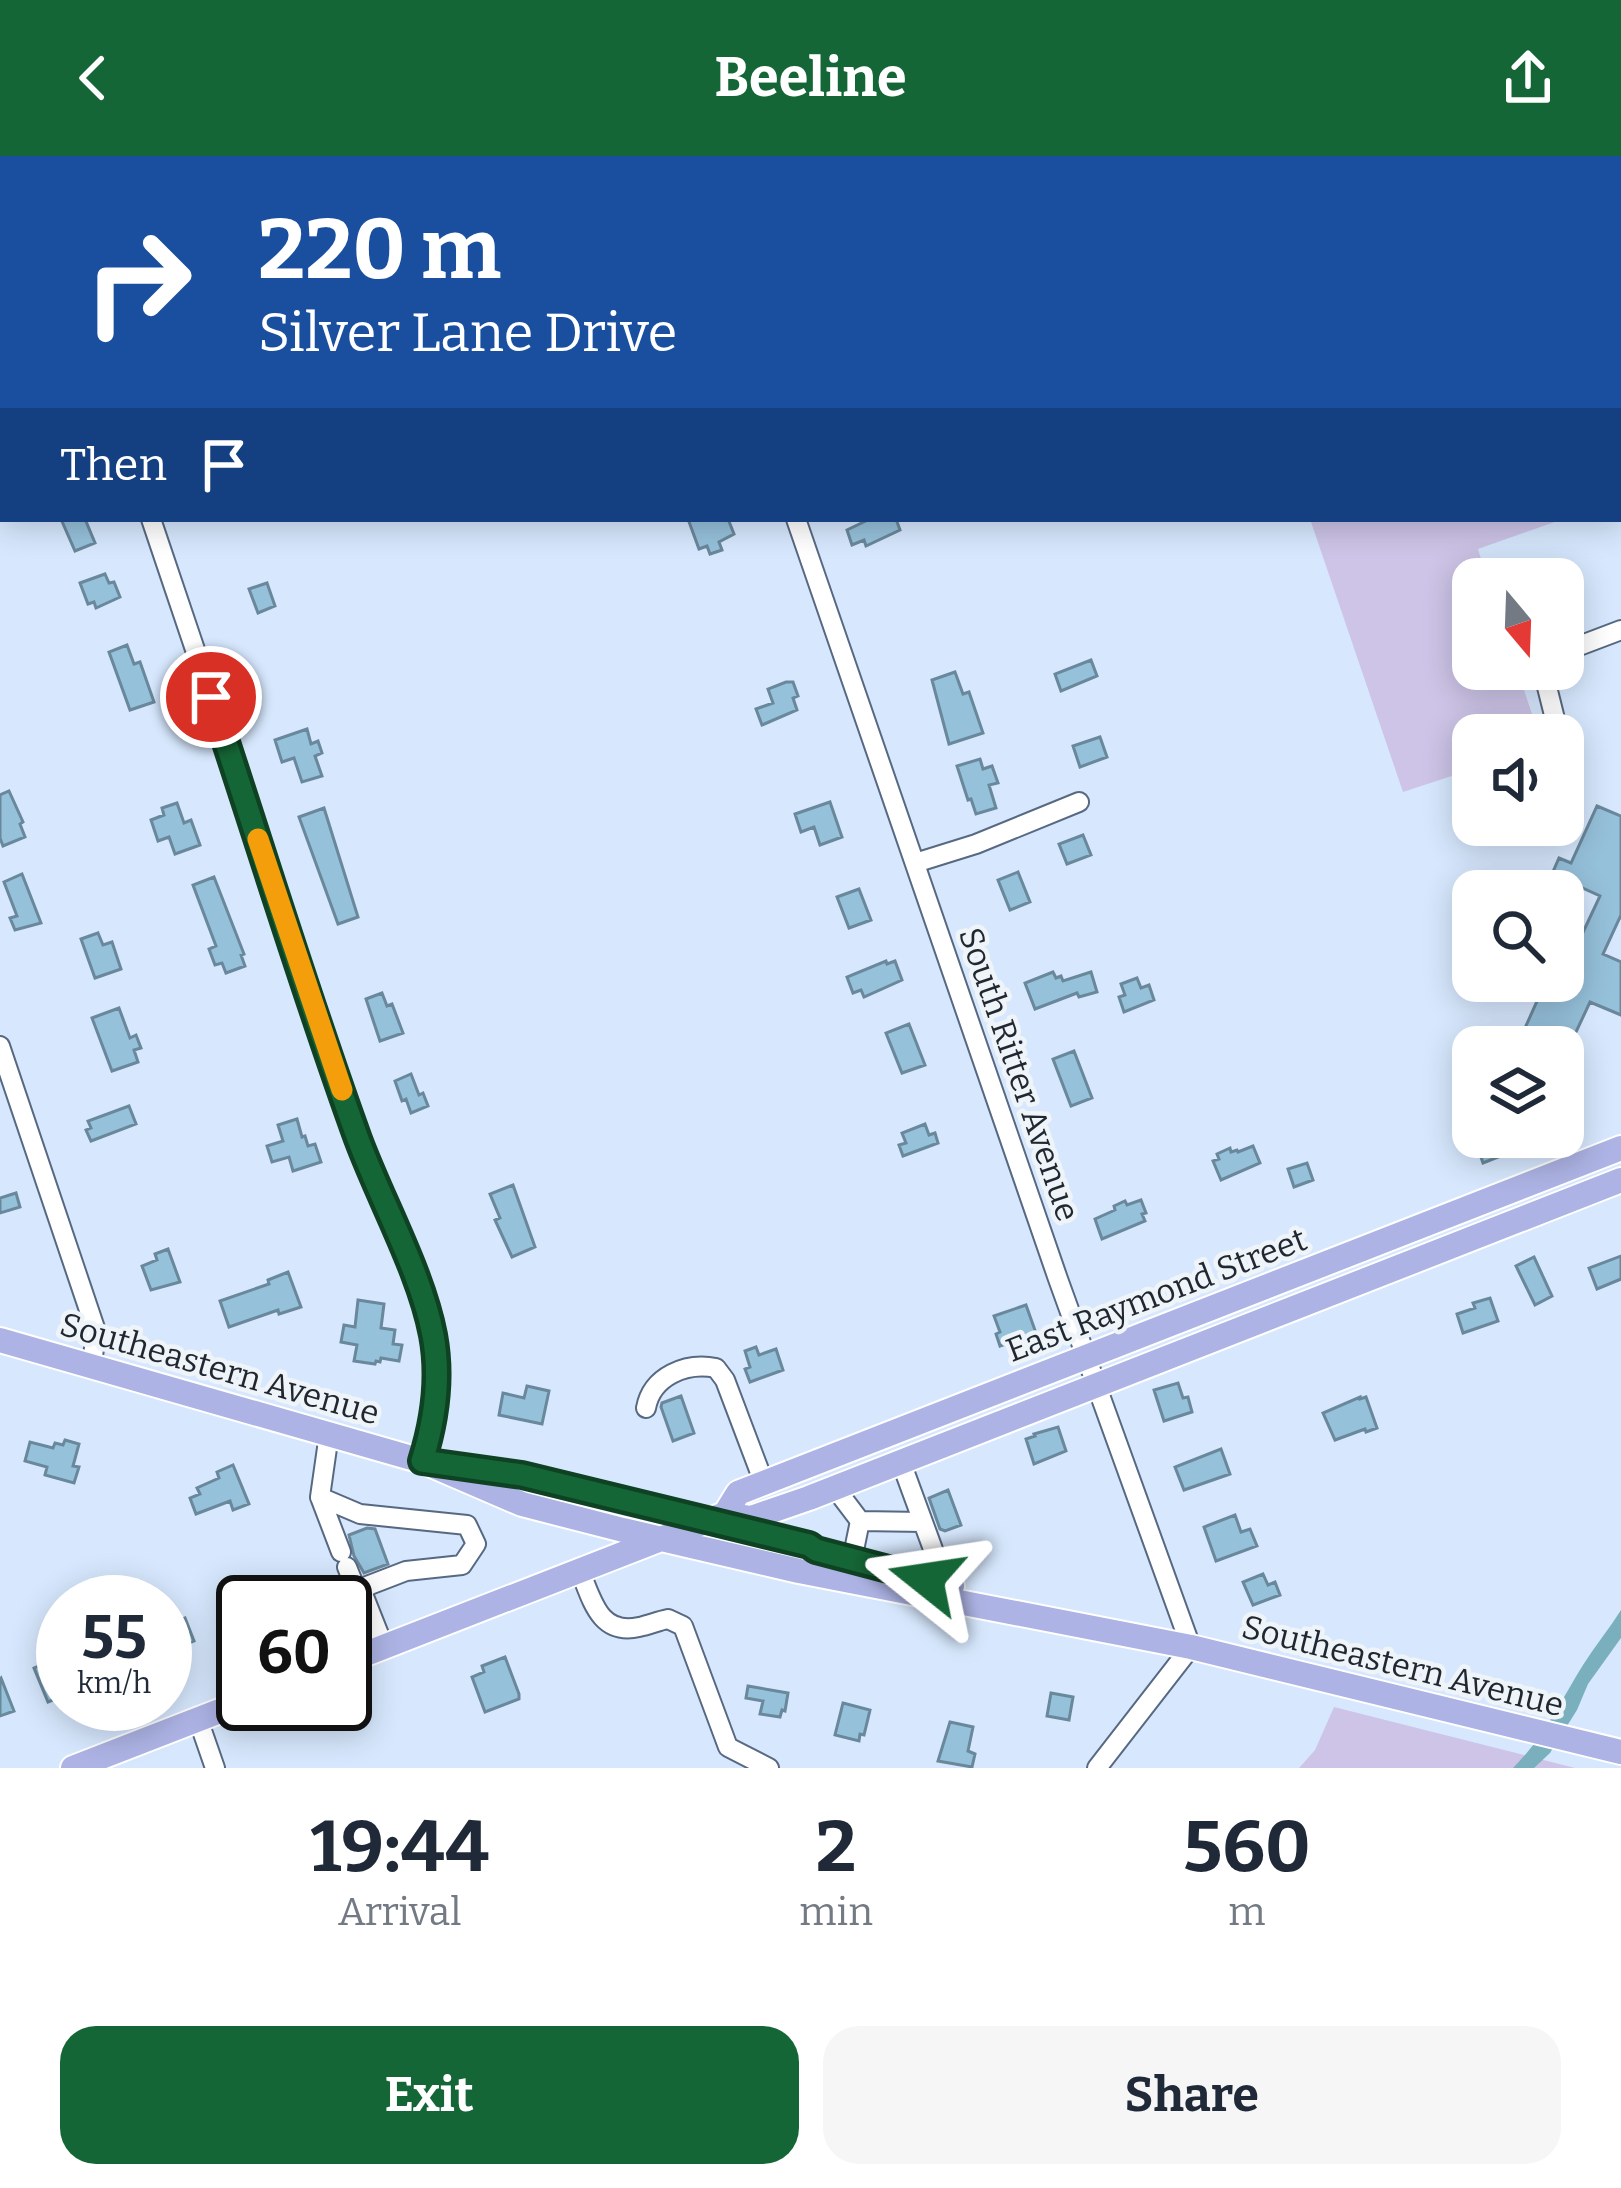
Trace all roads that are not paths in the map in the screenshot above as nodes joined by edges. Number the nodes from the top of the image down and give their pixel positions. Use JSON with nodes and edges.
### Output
{"nodes":[{"id":1,"x":153,"y":522,"type":"edge"},
{"id":2,"x":797,"y":522,"type":"edge"},
{"id":3,"x":1621,"y":630,"type":"edge"},
{"id":4,"x":1584,"y":644,"type":"edge"},
{"id":5,"x":1079,"y":802,"type":"dead end"},
{"id":6,"x":915,"y":862,"type":"junction"},
{"id":7,"x":0,"y":1046,"type":"edge"},
{"id":8,"x":1621,"y":1148,"type":"edge"},
{"id":9,"x":1621,"y":1180,"type":"edge"},
{"id":10,"x":0,"y":1340,"type":"edge"},
{"id":11,"x":1086,"y":1357,"type":"junction"},
{"id":12,"x":92,"y":1365,"type":"junction"},
{"id":13,"x":1096,"y":1385,"type":"junction"},
{"id":14,"x":646,"y":1408,"type":"dead end"},
{"id":15,"x":329,"y":1434,"type":"junction"},
{"id":16,"x":422,"y":1461,"type":"junction"},
{"id":17,"x":901,"y":1462,"type":"junction"},
{"id":18,"x":764,"y":1483,"type":"junction"},
{"id":19,"x":836,"y":1488,"type":"junction"},
{"id":20,"x":320,"y":1497,"type":"junction"},
{"id":21,"x":809,"y":1498,"type":"junction"},
{"id":22,"x":575,"y":1518,"type":"junction"},
{"id":23,"x":716,"y":1518,"type":"junction"},
{"id":24,"x":860,"y":1521,"type":"junction"},
{"id":25,"x":923,"y":1522,"type":"junction"},
{"id":26,"x":659,"y":1538,"type":"junction"},
{"id":27,"x":809,"y":1545,"type":"junction"},
{"id":28,"x":852,"y":1559,"type":"junction"},
{"id":29,"x":580,"y":1571,"type":"junction"},
{"id":30,"x":349,"y":1575,"type":"edge"},
{"id":31,"x":926,"y":1579,"type":"junction"},
{"id":32,"x":372,"y":1584,"type":"edge"},
{"id":33,"x":372,"y":1617,"type":"edge"},
{"id":34,"x":1180,"y":1645,"type":"junction"},
{"id":35,"x":384,"y":1647,"type":"junction"},
{"id":36,"x":372,"y":1652,"type":"edge"},
{"id":37,"x":216,"y":1712,"type":"edge"},
{"id":38,"x":198,"y":1719,"type":"junction"},
{"id":39,"x":1621,"y":1752,"type":"edge"},
{"id":40,"x":73,"y":1768,"type":"edge"},
{"id":41,"x":215,"y":1768,"type":"edge"},
{"id":42,"x":770,"y":1768,"type":"edge"},
{"id":43,"x":1097,"y":1768,"type":"edge"}],
"edges":[{"from":1,"to":16,"type":"street"},
{"from":2,"to":6,"type":"street","name":"South Ritter Avenue"},
{"from":3,"to":4,"type":"street"},
{"from":5,"to":6,"type":"street"},
{"from":6,"to":11,"type":"street","name":"South Ritter Avenue"},
{"from":7,"to":12,"type":"street"},
{"from":8,"to":11,"type":"main road","name":"East Raymond Street"},
{"from":9,"to":13,"type":"main road","name":"East Raymond Street"},
{"from":10,"to":12,"type":"main road","name":"Southeastern Avenue"},
{"from":11,"to":13,"type":"street","name":"South Ritter Avenue"},
{"from":11,"to":18,"type":"main road","name":"East Raymond Street"},
{"from":12,"to":15,"type":"main road","name":"Southeastern Avenue"},
{"from":13,"to":17,"type":"main road","name":"East Raymond Street"},
{"from":13,"to":34,"type":"street","name":"South Ritter Avenue"},
{"from":14,"to":18,"type":"street"},
{"from":15,"to":16,"type":"main road","name":"Southeastern Avenue"},
{"from":15,"to":20,"type":"street"},
{"from":16,"to":22,"type":"main road","name":"Southeastern Avenue"},
{"from":16,"to":23,"type":"main road","name":"Southeastern Avenue"},
{"from":17,"to":19,"type":"main road","name":"East Raymond Street"},
{"from":17,"to":25,"type":"street"},
{"from":18,"to":23,"type":"main road","name":"East Raymond Street"},
{"from":19,"to":21,"type":"main road","name":"East Raymond Street"},
{"from":19,"to":24,"type":"street"},
{"from":20,"to":30,"type":"street"},
{"from":20,"to":32,"type":"street"},
{"from":21,"to":23,"type":"main road","name":"East Raymond Street"},
{"from":21,"to":27,"type":"main road"},
{"from":22,"to":26,"type":"main road","name":"Southeastern Avenue"},
{"from":22,"to":29,"type":"main road"},
{"from":23,"to":26,"type":"main road","name":"East Raymond Street"},
{"from":23,"to":27,"type":"main road","name":"Southeastern Avenue"},
{"from":24,"to":25,"type":"street"},
{"from":24,"to":28,"type":"street"},
{"from":25,"to":31,"type":"street"},
{"from":26,"to":29,"type":"main road","name":"East Raymond Street"},
{"from":26,"to":34,"type":"main road","name":"Southeastern Avenue"},
{"from":27,"to":28,"type":"main road","name":"Southeastern Avenue"},
{"from":28,"to":31,"type":"main road","name":"Southeastern Avenue"},
{"from":29,"to":35,"type":"main road","name":"East Raymond Street"},
{"from":29,"to":42,"type":"street"},
{"from":31,"to":34,"type":"main road","name":"Southeastern Avenue"},
{"from":33,"to":35,"type":"street"},
{"from":34,"to":39,"type":"main road","name":"Southeastern Avenue"},
{"from":34,"to":43,"type":"street"},
{"from":35,"to":36,"type":"main road","name":"East Raymond Street"},
{"from":37,"to":38,"type":"main road"},
{"from":38,"to":40,"type":"main road"},
{"from":38,"to":41,"type":"street"}]}
